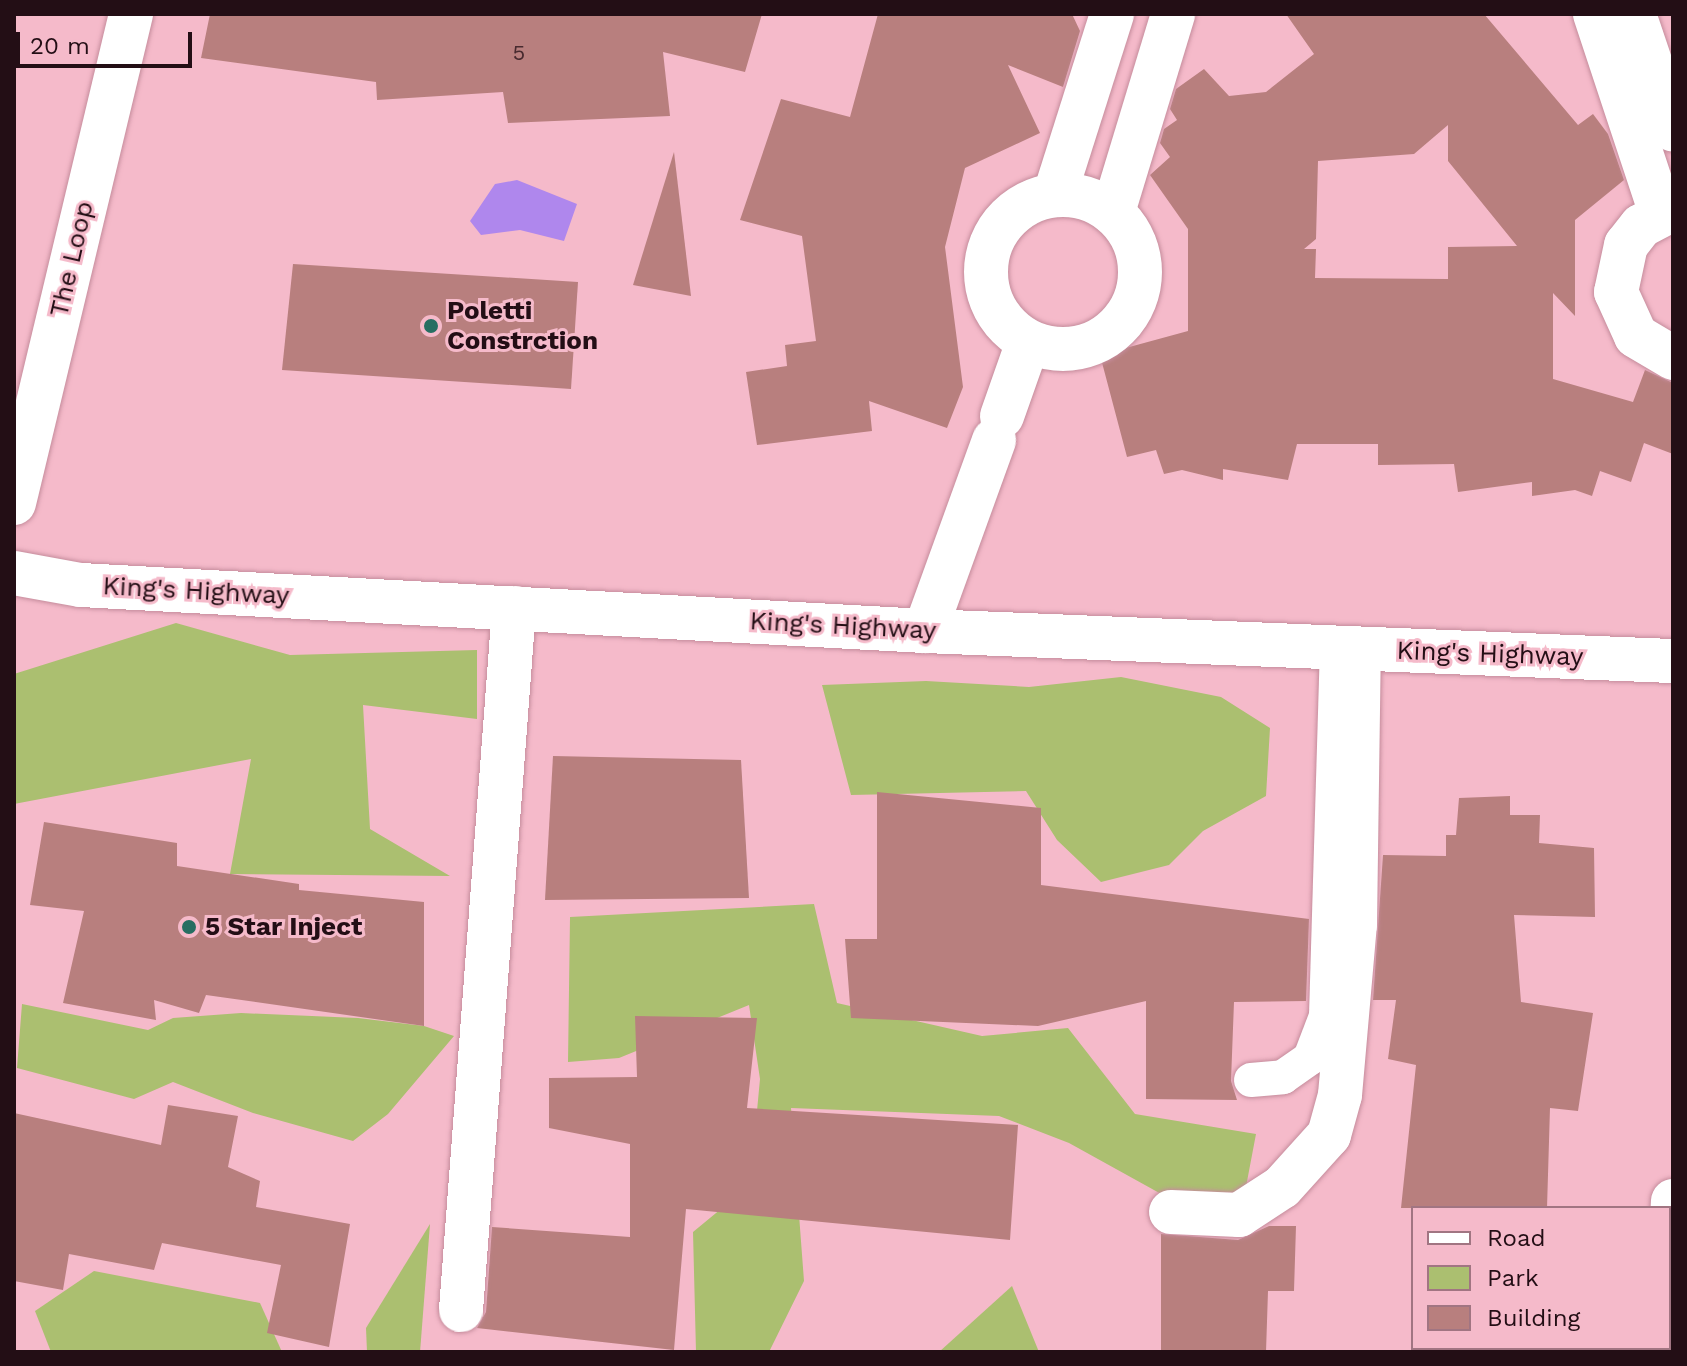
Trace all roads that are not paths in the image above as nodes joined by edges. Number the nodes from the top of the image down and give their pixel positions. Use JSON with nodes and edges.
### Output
{"nodes":[{"id":1,"x":131,"y":14,"type":"edge"},
{"id":2,"x":1112,"y":14,"type":"edge"},
{"id":3,"x":1173,"y":14,"type":"edge"},
{"id":4,"x":1595,"y":14,"type":"edge"},
{"id":5,"x":1634,"y":14,"type":"edge"},
{"id":6,"x":1673,"y":130,"type":"edge"},
{"id":7,"x":1055,"y":194,"type":"junction"},
{"id":8,"x":1667,"y":211,"type":"edge"},
{"id":9,"x":1113,"y":212,"type":"junction"},
{"id":10,"x":1028,"y":342,"type":"junction"},
{"id":11,"x":1673,"y":358,"type":"edge"},
{"id":12,"x":14,"y":503,"type":"edge"},
{"id":13,"x":14,"y":573,"type":"edge"},
{"id":14,"x":514,"y":608,"type":"junction"},
{"id":15,"x":925,"y":631,"type":"junction"},
{"id":16,"x":1348,"y":648,"type":"junction"},
{"id":17,"x":1673,"y":661,"type":"edge"},
{"id":18,"x":1251,"y":1080,"type":"dead end"},
{"id":19,"x":1673,"y":1201,"type":"edge"},
{"id":20,"x":1171,"y":1212,"type":"dead end"},
{"id":21,"x":1671,"y":1239,"type":"edge"},
{"id":22,"x":461,"y":1310,"type":"dead end"}],
"edges":[{"from":1,"to":12,"type":"street","name":"The Loop"},
{"from":2,"to":7,"type":"street"},
{"from":3,"to":9,"type":"street"},
{"from":4,"to":8,"type":"street"},
{"from":5,"to":6,"type":"street"},
{"from":7,"to":9,"type":"street"},
{"from":7,"to":10,"type":"street"},
{"from":8,"to":11,"type":"street"},
{"from":9,"to":10,"type":"street"},
{"from":10,"to":15,"type":"street"},
{"from":13,"to":14,"type":"street","name":"King's Highway"},
{"from":14,"to":15,"type":"street","name":"King's Highway"},
{"from":14,"to":22,"type":"street"},
{"from":15,"to":16,"type":"street","name":"King's Highway"},
{"from":16,"to":17,"type":"street","name":"King's Highway"},
{"from":16,"to":18,"type":"lane"},
{"from":16,"to":20,"type":"street"},
{"from":19,"to":21,"type":"street"}]}
